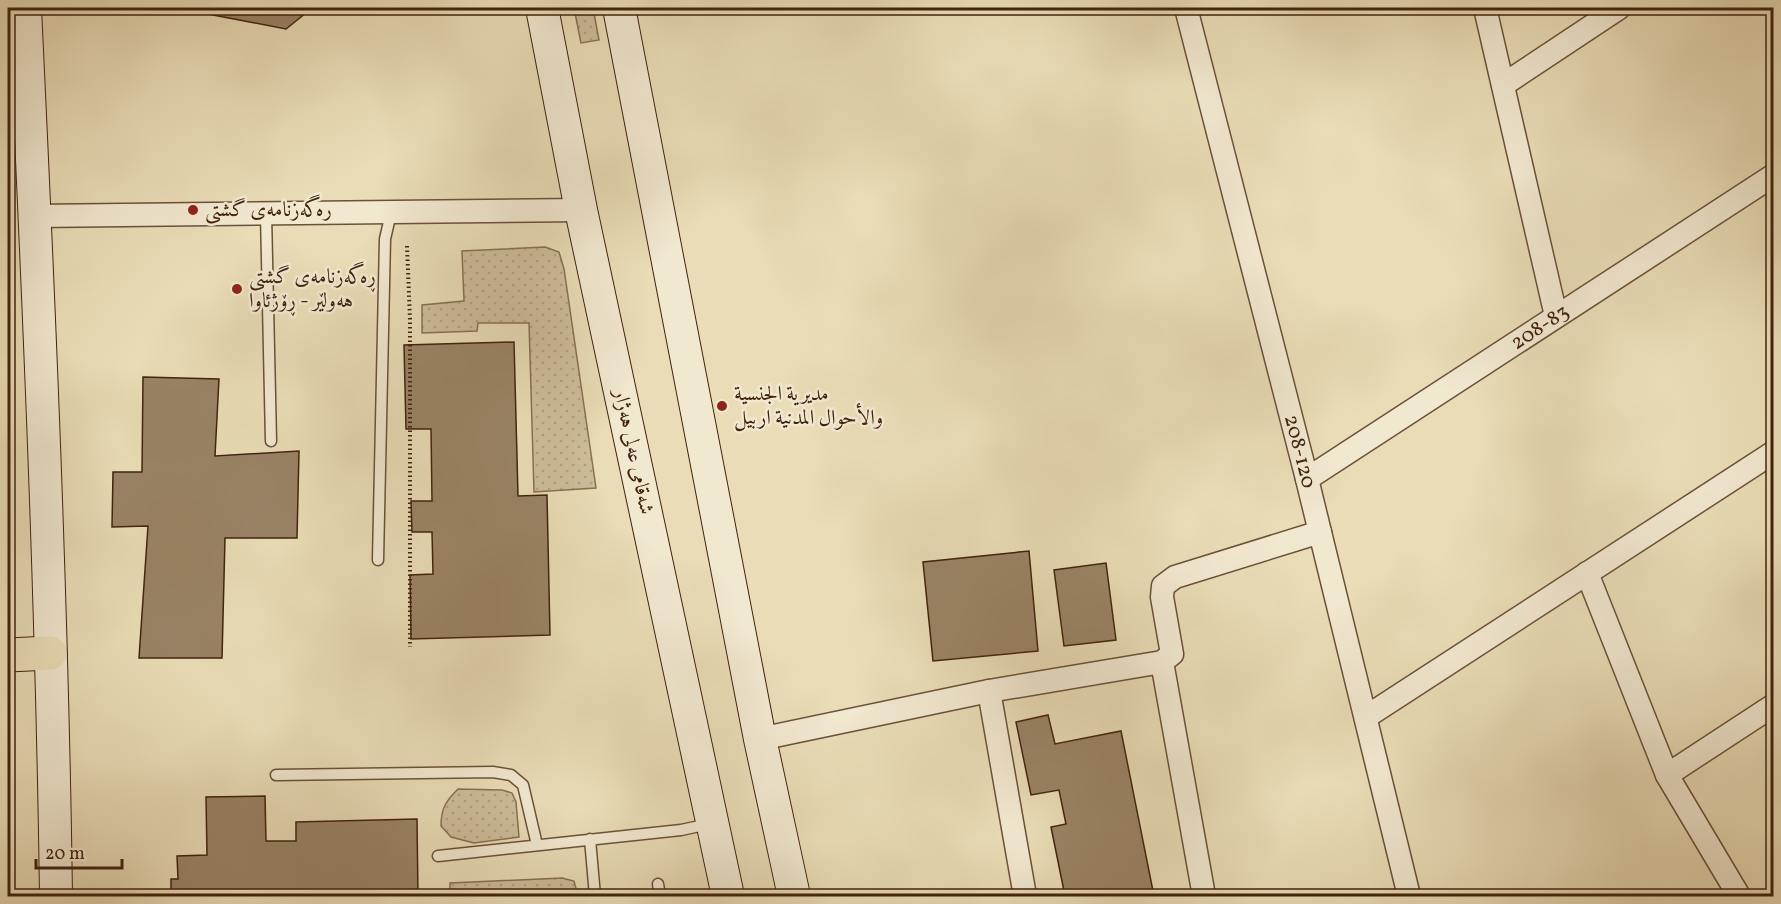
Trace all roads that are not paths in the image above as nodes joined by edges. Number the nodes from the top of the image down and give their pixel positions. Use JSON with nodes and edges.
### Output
{"nodes":[{"id":1,"x":25,"y":8,"type":"edge"},
{"id":2,"x":542,"y":8,"type":"edge"},
{"id":3,"x":619,"y":8,"type":"edge"},
{"id":4,"x":1186,"y":8,"type":"edge"},
{"id":5,"x":1485,"y":8,"type":"edge"},
{"id":6,"x":1620,"y":8,"type":"edge"},
{"id":7,"x":1503,"y":85,"type":"junction"},
{"id":8,"x":1773,"y":175,"type":"edge"},
{"id":9,"x":581,"y":210,"type":"junction"},
{"id":10,"x":391,"y":213,"type":"junction"},
{"id":11,"x":266,"y":214,"type":"junction"},
{"id":12,"x":35,"y":216,"type":"junction"},
{"id":13,"x":1556,"y":316,"type":"junction"},
{"id":14,"x":271,"y":441,"type":"dead end"},
{"id":15,"x":1773,"y":452,"type":"edge"},
{"id":16,"x":1307,"y":479,"type":"junction"},
{"id":17,"x":1320,"y":532,"type":"junction"},
{"id":18,"x":378,"y":561,"type":"dead end"},
{"id":19,"x":1587,"y":573,"type":"junction"},
{"id":20,"x":50,"y":653,"type":"junction"},
{"id":21,"x":8,"y":655,"type":"edge"},
{"id":22,"x":1162,"y":662,"type":"junction"},
{"id":23,"x":989,"y":691,"type":"junction"},
{"id":24,"x":1773,"y":705,"type":"edge"},
{"id":25,"x":1366,"y":717,"type":"junction"},
{"id":26,"x":760,"y":739,"type":"junction"},
{"id":27,"x":276,"y":775,"type":"dead end"},
{"id":28,"x":1666,"y":775,"type":"junction"},
{"id":29,"x":712,"y":823,"type":"junction"},
{"id":30,"x":590,"y":839,"type":"junction"},
{"id":31,"x":537,"y":845,"type":"junction"},
{"id":32,"x":438,"y":856,"type":"dead end"},
{"id":33,"x":658,"y":884,"type":"dead end"},
{"id":34,"x":56,"y":897,"type":"edge"},
{"id":35,"x":595,"y":897,"type":"edge"},
{"id":36,"x":660,"y":897,"type":"edge"},
{"id":37,"x":728,"y":897,"type":"edge"},
{"id":38,"x":794,"y":897,"type":"edge"},
{"id":39,"x":1025,"y":897,"type":"edge"},
{"id":40,"x":1204,"y":897,"type":"edge"},
{"id":41,"x":1409,"y":897,"type":"edge"},
{"id":42,"x":1739,"y":897,"type":"edge"}],
"edges":[{"from":1,"to":12,"type":"main road"},
{"from":2,"to":9,"type":"main road","name":"شەقامی عەلی هەژار"},
{"from":3,"to":26,"type":"main road"},
{"from":4,"to":16,"type":"street","name":"208-120"},
{"from":5,"to":7,"type":"street"},
{"from":6,"to":7,"type":"street"},
{"from":7,"to":13,"type":"street"},
{"from":8,"to":13,"type":"street","name":"208-83"},
{"from":9,"to":10,"type":"street"},
{"from":9,"to":29,"type":"main road","name":"شەقامی عەلی هەژار"},
{"from":10,"to":11,"type":"street"},
{"from":10,"to":18,"type":"lane"},
{"from":11,"to":12,"type":"street"},
{"from":11,"to":14,"type":"lane"},
{"from":12,"to":20,"type":"main road"},
{"from":13,"to":16,"type":"street","name":"208-83"},
{"from":15,"to":19,"type":"street"},
{"from":16,"to":17,"type":"street","name":"208-120"},
{"from":17,"to":22,"type":"street"},
{"from":17,"to":25,"type":"street","name":"208-120"},
{"from":19,"to":25,"type":"street"},
{"from":19,"to":28,"type":"street"},
{"from":20,"to":21,"type":"highway"},
{"from":20,"to":34,"type":"main road"},
{"from":22,"to":23,"type":"street"},
{"from":22,"to":40,"type":"street"},
{"from":23,"to":26,"type":"street"},
{"from":23,"to":39,"type":"street"},
{"from":24,"to":28,"type":"street"},
{"from":25,"to":41,"type":"street","name":"208-120"},
{"from":26,"to":38,"type":"main road"},
{"from":27,"to":31,"type":"lane"},
{"from":28,"to":42,"type":"street"},
{"from":29,"to":30,"type":"lane"},
{"from":29,"to":37,"type":"main road","name":"شەقامی عەلی هەژار"},
{"from":30,"to":31,"type":"lane"},
{"from":30,"to":35,"type":"lane"},
{"from":31,"to":32,"type":"lane"},
{"from":33,"to":36,"type":"lane"}]}
